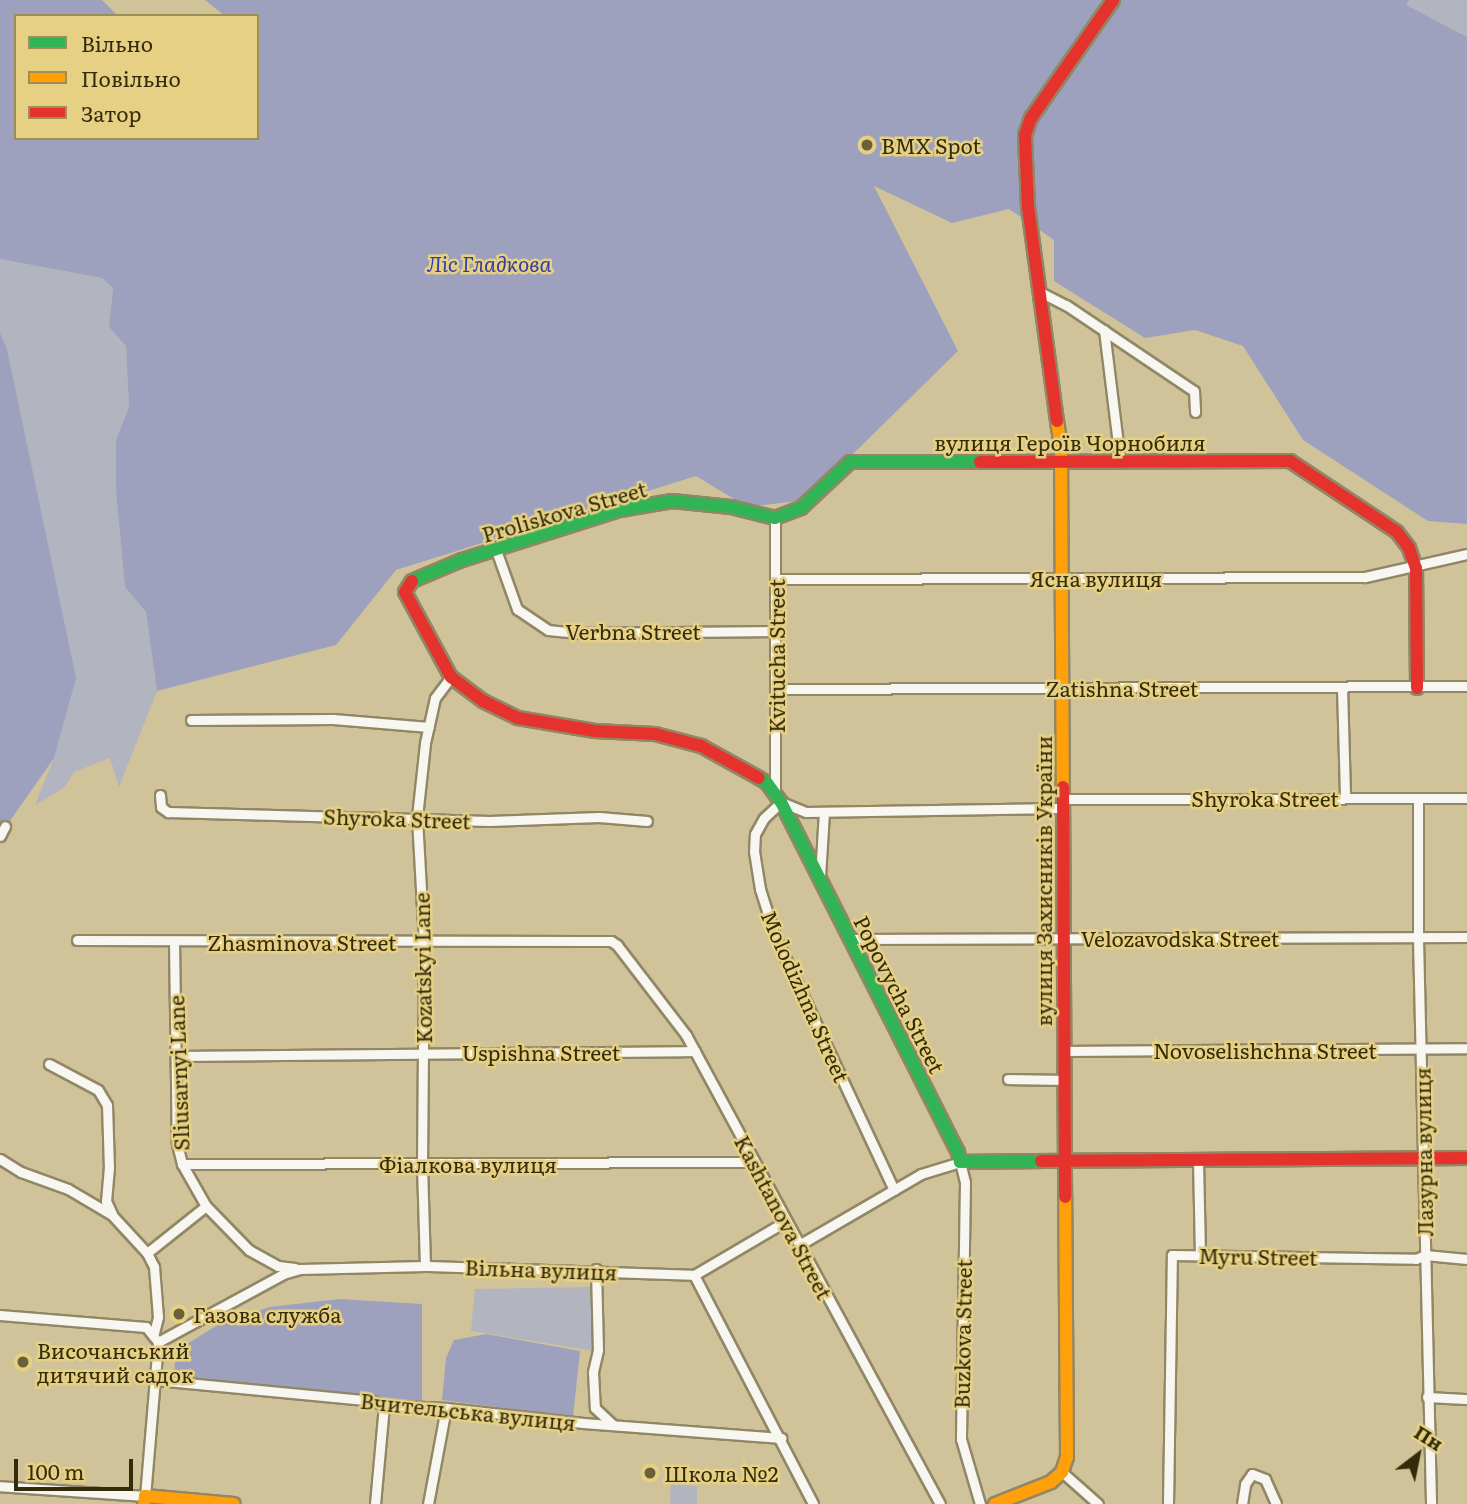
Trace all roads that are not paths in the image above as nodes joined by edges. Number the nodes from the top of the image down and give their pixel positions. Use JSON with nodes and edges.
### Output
{"nodes":[{"id":1,"x":1113,"y":0,"type":"edge"},
{"id":2,"x":1040,"y":292,"type":"junction"},
{"id":3,"x":1104,"y":330,"type":"junction"},
{"id":4,"x":1195,"y":412,"type":"dead end"},
{"id":5,"x":1120,"y":461,"type":"junction"},
{"id":6,"x":1061,"y":462,"type":"junction"},
{"id":7,"x":775,"y":518,"type":"junction"},
{"id":8,"x":496,"y":551,"type":"junction"},
{"id":9,"x":1467,"y":554,"type":"edge"},
{"id":10,"x":1416,"y":568,"type":"junction"},
{"id":11,"x":1062,"y":578,"type":"junction"},
{"id":12,"x":775,"y":579,"type":"junction"},
{"id":13,"x":405,"y":592,"type":"joint"},
{"id":14,"x":776,"y":631,"type":"junction"},
{"id":15,"x":451,"y":677,"type":"junction"},
{"id":16,"x":1467,"y":686,"type":"edge"},
{"id":17,"x":1342,"y":687,"type":"junction"},
{"id":18,"x":1417,"y":688,"type":"junction"},
{"id":19,"x":777,"y":689,"type":"junction"},
{"id":20,"x":1062,"y":689,"type":"junction"},
{"id":21,"x":191,"y":720,"type":"dead end"},
{"id":22,"x":429,"y":727,"type":"junction"},
{"id":23,"x":160,"y":795,"type":"dead end"},
{"id":24,"x":1345,"y":797,"type":"junction"},
{"id":25,"x":778,"y":798,"type":"junction"},
{"id":26,"x":1467,"y":798,"type":"edge"},
{"id":27,"x":1418,"y":800,"type":"junction"},
{"id":28,"x":1062,"y":804,"type":"junction"},
{"id":29,"x":824,"y":812,"type":"junction"},
{"id":30,"x":417,"y":817,"type":"junction"},
{"id":31,"x":647,"y":821,"type":"dead end"},
{"id":32,"x":5,"y":827,"type":"dead end"},
{"id":33,"x":0,"y":836,"type":"edge"},
{"id":34,"x":820,"y":879,"type":"junction"},
{"id":35,"x":1467,"y":937,"type":"edge"},
{"id":36,"x":1418,"y":938,"type":"junction"},
{"id":37,"x":851,"y":939,"type":"junction"},
{"id":38,"x":1062,"y":939,"type":"junction"},
{"id":39,"x":77,"y":940,"type":"dead end"},
{"id":40,"x":611,"y":941,"type":"joint"},
{"id":41,"x":174,"y":942,"type":"junction"},
{"id":42,"x":424,"y":943,"type":"junction"},
{"id":43,"x":1467,"y":1048,"type":"edge"},
{"id":44,"x":1420,"y":1049,"type":"junction"},
{"id":45,"x":695,"y":1051,"type":"junction"},
{"id":46,"x":1063,"y":1051,"type":"junction"},
{"id":47,"x":423,"y":1053,"type":"junction"},
{"id":48,"x":177,"y":1056,"type":"junction"},
{"id":49,"x":49,"y":1064,"type":"dead end"},
{"id":50,"x":1009,"y":1079,"type":"dead end"},
{"id":51,"x":1063,"y":1080,"type":"junction"},
{"id":52,"x":1423,"y":1158,"type":"junction"},
{"id":53,"x":1467,"y":1158,"type":"edge"},
{"id":54,"x":0,"y":1159,"type":"edge"},
{"id":55,"x":1198,"y":1160,"type":"junction"},
{"id":56,"x":1064,"y":1161,"type":"junction"},
{"id":57,"x":754,"y":1162,"type":"junction"},
{"id":58,"x":960,"y":1162,"type":"junction"},
{"id":59,"x":182,"y":1164,"type":"junction"},
{"id":60,"x":422,"y":1164,"type":"junction"},
{"id":61,"x":894,"y":1190,"type":"junction"},
{"id":62,"x":206,"y":1206,"type":"junction"},
{"id":63,"x":112,"y":1215,"type":"junction"},
{"id":64,"x":786,"y":1222,"type":"junction"},
{"id":65,"x":799,"y":1245,"type":"junction"},
{"id":66,"x":147,"y":1252,"type":"junction"},
{"id":67,"x":1200,"y":1254,"type":"junction"},
{"id":68,"x":1425,"y":1255,"type":"junction"},
{"id":69,"x":1467,"y":1259,"type":"edge"},
{"id":70,"x":425,"y":1266,"type":"junction"},
{"id":71,"x":300,"y":1269,"type":"junction"},
{"id":72,"x":596,"y":1269,"type":"junction"},
{"id":73,"x":694,"y":1275,"type":"junction"},
{"id":74,"x":0,"y":1315,"type":"edge"},
{"id":75,"x":156,"y":1338,"type":"junction"},
{"id":76,"x":156,"y":1380,"type":"junction"},
{"id":77,"x":1427,"y":1397,"type":"junction"},
{"id":78,"x":1467,"y":1399,"type":"edge"},
{"id":79,"x":384,"y":1405,"type":"junction"},
{"id":80,"x":446,"y":1408,"type":"junction"},
{"id":81,"x":612,"y":1424,"type":"junction"},
{"id":82,"x":781,"y":1438,"type":"junction"},
{"id":83,"x":1062,"y":1472,"type":"junction"},
{"id":84,"x":0,"y":1486,"type":"edge"},
{"id":85,"x":145,"y":1500,"type":"edge"},
{"id":86,"x":234,"y":1504,"type":"edge"},
{"id":87,"x":375,"y":1504,"type":"edge"},
{"id":88,"x":428,"y":1504,"type":"edge"},
{"id":89,"x":813,"y":1504,"type":"edge"},
{"id":90,"x":940,"y":1504,"type":"edge"},
{"id":91,"x":980,"y":1504,"type":"edge"},
{"id":92,"x":995,"y":1504,"type":"edge"},
{"id":93,"x":1098,"y":1504,"type":"edge"},
{"id":94,"x":1168,"y":1504,"type":"edge"},
{"id":95,"x":1242,"y":1504,"type":"edge"},
{"id":96,"x":1276,"y":1504,"type":"edge"},
{"id":97,"x":1431,"y":1504,"type":"edge"}],
"edges":[{"from":1,"to":2,"type":"street","name":"вулиця Захисників України"},
{"from":2,"to":3,"type":"street"},
{"from":2,"to":6,"type":"street","name":"вулиця Захисників України"},
{"from":3,"to":4,"type":"street"},
{"from":3,"to":5,"type":"street"},
{"from":5,"to":6,"type":"street","name":"вулиця Героїв Чорнобиля"},
{"from":5,"to":10,"type":"street","name":"вулиця Героїв Чорнобиля"},
{"from":6,"to":7,"type":"street","name":"вулиця Героїв Чорнобиля"},
{"from":6,"to":11,"type":"street","name":"вулиця Захисників України"},
{"from":7,"to":8,"type":"street","name":"Proliskova Street"},
{"from":7,"to":12,"type":"street","name":"Kvitucha Street"},
{"from":8,"to":13,"type":"street","name":"Proliskova Street"},
{"from":8,"to":14,"type":"street","name":"Verbna Street"},
{"from":9,"to":10,"type":"street","name":"Ясна вулиця"},
{"from":10,"to":11,"type":"street","name":"Ясна вулиця"},
{"from":10,"to":18,"type":"street"},
{"from":11,"to":12,"type":"street","name":"Ясна вулиця"},
{"from":11,"to":20,"type":"street","name":"вулиця Захисників України"},
{"from":12,"to":14,"type":"street","name":"Kvitucha Street"},
{"from":13,"to":15,"type":"street","name":"Popovycha Street"},
{"from":14,"to":19,"type":"street","name":"Kvitucha Street"},
{"from":15,"to":22,"type":"street","name":"Kozatskyi Lane"},
{"from":15,"to":25,"type":"street","name":"Popovycha Street"},
{"from":16,"to":18,"type":"street","name":"Zatishna Street"},
{"from":17,"to":18,"type":"street","name":"Zatishna Street"},
{"from":17,"to":20,"type":"street","name":"Zatishna Street"},
{"from":17,"to":24,"type":"street"},
{"from":19,"to":20,"type":"street","name":"Zatishna Street"},
{"from":19,"to":25,"type":"street","name":"Kvitucha Street"},
{"from":20,"to":28,"type":"street","name":"вулиця Захисників України"},
{"from":21,"to":22,"type":"street"},
{"from":22,"to":30,"type":"street","name":"Kozatskyi Lane"},
{"from":23,"to":30,"type":"street","name":"Shyroka Street"},
{"from":24,"to":27,"type":"street","name":"Shyroka Street"},
{"from":24,"to":28,"type":"street","name":"Shyroka Street"},
{"from":25,"to":29,"type":"street","name":"Shyroka Street"},
{"from":25,"to":34,"type":"street","name":"Popovycha Street"},
{"from":25,"to":61,"type":"street","name":"Molodizhna Street"},
{"from":26,"to":27,"type":"street","name":"Shyroka Street"},
{"from":27,"to":36,"type":"street","name":"Лазурна вулиця"},
{"from":28,"to":29,"type":"street","name":"Shyroka Street"},
{"from":28,"to":38,"type":"street","name":"вулиця Захисників України"},
{"from":29,"to":34,"type":"street"},
{"from":30,"to":31,"type":"street","name":"Shyroka Street"},
{"from":30,"to":42,"type":"street","name":"Kozatskyi Lane"},
{"from":32,"to":33,"type":"street"},
{"from":34,"to":37,"type":"street","name":"Popovycha Street"},
{"from":35,"to":36,"type":"street","name":"Velozavodska Street"},
{"from":36,"to":38,"type":"street","name":"Velozavodska Street"},
{"from":36,"to":44,"type":"street","name":"Лазурна вулиця"},
{"from":37,"to":38,"type":"street","name":"Velozavodska Street"},
{"from":37,"to":58,"type":"street","name":"Popovycha Street"},
{"from":38,"to":46,"type":"street","name":"вулиця Захисників України"},
{"from":39,"to":41,"type":"street","name":"Zhasminova Street"},
{"from":40,"to":42,"type":"street","name":"Zhasminova Street"},
{"from":40,"to":45,"type":"street","name":"Kashtanova Street"},
{"from":41,"to":42,"type":"street","name":"Zhasminova Street"},
{"from":41,"to":48,"type":"street","name":"Sliusarnyi Lane"},
{"from":42,"to":47,"type":"street","name":"Kozatskyi Lane"},
{"from":43,"to":44,"type":"street","name":"Novoselishchna Street"},
{"from":44,"to":46,"type":"street","name":"Novoselishchna Street"},
{"from":44,"to":52,"type":"street","name":"Лазурна вулиця"},
{"from":45,"to":47,"type":"street","name":"Uspishna Street"},
{"from":45,"to":57,"type":"street","name":"Kashtanova Street"},
{"from":46,"to":51,"type":"street","name":"вулиця Захисників України"},
{"from":47,"to":48,"type":"street","name":"Uspishna Street"},
{"from":47,"to":60,"type":"street","name":"Kozatskyi Lane"},
{"from":48,"to":59,"type":"street","name":"Sliusarnyi Lane"},
{"from":49,"to":63,"type":"street"},
{"from":50,"to":51,"type":"street"},
{"from":51,"to":56,"type":"street","name":"вулиця Захисників України"},
{"from":52,"to":53,"type":"street"},
{"from":52,"to":55,"type":"street"},
{"from":52,"to":68,"type":"street","name":"Лазурна вулиця"},
{"from":54,"to":63,"type":"street"},
{"from":55,"to":56,"type":"street"},
{"from":55,"to":67,"type":"street"},
{"from":56,"to":58,"type":"street"},
{"from":56,"to":83,"type":"street","name":"вулиця Захисників України"},
{"from":57,"to":60,"type":"street","name":"Фіалкова вулиця"},
{"from":57,"to":64,"type":"street","name":"Kashtanova Street"},
{"from":58,"to":61,"type":"street"},
{"from":58,"to":91,"type":"street","name":"Buzkova Street"},
{"from":59,"to":60,"type":"street","name":"Фіалкова вулиця"},
{"from":59,"to":62,"type":"street","name":"Sliusarnyi Lane"},
{"from":60,"to":70,"type":"street","name":"Kozatskyi Lane"},
{"from":61,"to":65,"type":"street"},
{"from":62,"to":66,"type":"street"},
{"from":62,"to":71,"type":"street","name":"Sliusarnyi Lane"},
{"from":63,"to":66,"type":"street"},
{"from":64,"to":65,"type":"street","name":"Kashtanova Street"},
{"from":64,"to":73,"type":"street"},
{"from":65,"to":90,"type":"street","name":"Kashtanova Street"},
{"from":66,"to":75,"type":"street"},
{"from":67,"to":68,"type":"street","name":"Myru Street"},
{"from":67,"to":94,"type":"street","name":"Myru Street"},
{"from":68,"to":69,"type":"street","name":"Myru Street"},
{"from":68,"to":77,"type":"street","name":"Лазурна вулиця"},
{"from":70,"to":71,"type":"street","name":"Вільна вулиця"},
{"from":70,"to":72,"type":"street","name":"Вільна вулиця"},
{"from":71,"to":75,"type":"street","name":"Вільна вулиця"},
{"from":72,"to":73,"type":"street","name":"Вільна вулиця"},
{"from":72,"to":81,"type":"street"},
{"from":73,"to":82,"type":"street"},
{"from":74,"to":75,"type":"street"},
{"from":75,"to":76,"type":"street"},
{"from":76,"to":79,"type":"street","name":"Вчительська вулиця"},
{"from":76,"to":85,"type":"street"},
{"from":77,"to":78,"type":"street"},
{"from":77,"to":97,"type":"street","name":"Лазурна вулиця"},
{"from":79,"to":80,"type":"street","name":"Вчительська вулиця"},
{"from":79,"to":87,"type":"street"},
{"from":80,"to":81,"type":"street","name":"Вчительська вулиця"},
{"from":80,"to":88,"type":"street"},
{"from":81,"to":82,"type":"street","name":"Вчительська вулиця"},
{"from":82,"to":89,"type":"street"},
{"from":83,"to":92,"type":"street"},
{"from":83,"to":93,"type":"street"},
{"from":84,"to":85,"type":"street"},
{"from":85,"to":86,"type":"street"},
{"from":95,"to":96,"type":"street"}]}
